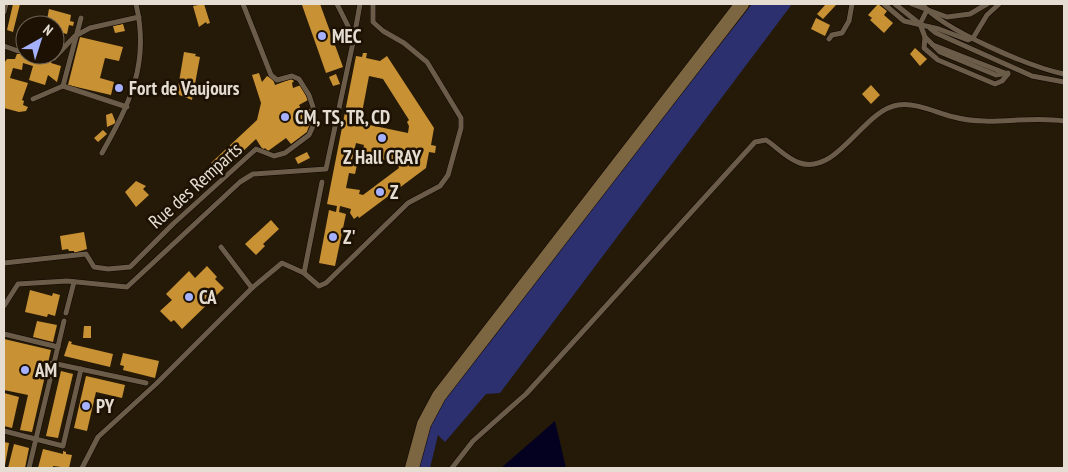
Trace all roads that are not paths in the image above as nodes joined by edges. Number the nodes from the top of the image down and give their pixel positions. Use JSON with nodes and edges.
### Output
{"nodes":[{"id":1,"x":6,"y":4,"type":"edge"},
{"id":2,"x":136,"y":4,"type":"edge"},
{"id":3,"x":244,"y":4,"type":"edge"},
{"id":4,"x":337,"y":4,"type":"edge"},
{"id":5,"x":360,"y":4,"type":"edge"},
{"id":6,"x":373,"y":4,"type":"edge"},
{"id":7,"x":742,"y":4,"type":"edge"},
{"id":8,"x":884,"y":4,"type":"edge"},
{"id":9,"x":895,"y":4,"type":"edge"},
{"id":10,"x":912,"y":4,"type":"edge"},
{"id":11,"x":922,"y":4,"type":"edge"},
{"id":12,"x":987,"y":4,"type":"edge"},
{"id":13,"x":999,"y":4,"type":"edge"},
{"id":14,"x":854,"y":6,"type":"edge"},
{"id":15,"x":927,"y":10,"type":"junction"},
{"id":16,"x":4,"y":12,"type":"edge"},
{"id":17,"x":81,"y":18,"type":"dead end"},
{"id":18,"x":139,"y":18,"type":"junction"},
{"id":19,"x":920,"y":24,"type":"junction"},
{"id":20,"x":930,"y":28,"type":"junction"},
{"id":21,"x":75,"y":36,"type":"junction"},
{"id":22,"x":925,"y":37,"type":"junction"},
{"id":23,"x":354,"y":38,"type":"junction"},
{"id":24,"x":973,"y":38,"type":"junction"},
{"id":25,"x":829,"y":39,"type":"dead end"},
{"id":26,"x":65,"y":46,"type":"edge"},
{"id":27,"x":1017,"y":58,"type":"junction"},
{"id":28,"x":1013,"y":67,"type":"junction"},
{"id":29,"x":1008,"y":74,"type":"junction"},
{"id":30,"x":1064,"y":74,"type":"edge"},
{"id":31,"x":1064,"y":82,"type":"edge"},
{"id":32,"x":63,"y":86,"type":"junction"},
{"id":33,"x":33,"y":99,"type":"dead end"},
{"id":34,"x":127,"y":107,"type":"junction"},
{"id":35,"x":1064,"y":121,"type":"edge"},
{"id":36,"x":102,"y":153,"type":"dead end"},
{"id":37,"x":322,"y":182,"type":"dead end"},
{"id":38,"x":222,"y":247,"type":"dead end"},
{"id":39,"x":4,"y":263,"type":"edge"},
{"id":40,"x":304,"y":273,"type":"junction"},
{"id":41,"x":74,"y":282,"type":"junction"},
{"id":42,"x":252,"y":288,"type":"junction"},
{"id":43,"x":4,"y":306,"type":"edge"},
{"id":44,"x":66,"y":313,"type":"dead end"},
{"id":45,"x":64,"y":321,"type":"dead end"},
{"id":46,"x":4,"y":334,"type":"edge"},
{"id":47,"x":58,"y":348,"type":"junction"},
{"id":48,"x":52,"y":363,"type":"junction"},
{"id":49,"x":81,"y":369,"type":"junction"},
{"id":50,"x":146,"y":383,"type":"dead end"},
{"id":51,"x":4,"y":431,"type":"edge"},
{"id":52,"x":36,"y":439,"type":"junction"},
{"id":53,"x":29,"y":468,"type":"edge"},
{"id":54,"x":82,"y":468,"type":"edge"},
{"id":55,"x":412,"y":468,"type":"edge"},
{"id":56,"x":452,"y":468,"type":"edge"}],
"edges":[{"from":1,"to":16,"type":"lane"},
{"from":2,"to":18,"type":"lane"},
{"from":3,"to":39,"type":"lane","name":"Rue des Remparts"},
{"from":4,"to":23,"type":"lane"},
{"from":5,"to":23,"type":"lane"},
{"from":6,"to":40,"type":"lane"},
{"from":7,"to":55,"type":"main road"},
{"from":8,"to":19,"type":"lane"},
{"from":9,"to":19,"type":"lane"},
{"from":10,"to":15,"type":"lane"},
{"from":11,"to":15,"type":"lane"},
{"from":12,"to":15,"type":"lane"},
{"from":13,"to":24,"type":"lane"},
{"from":14,"to":25,"type":"lane"},
{"from":15,"to":19,"type":"lane"},
{"from":15,"to":24,"type":"lane"},
{"from":17,"to":21,"type":"lane"},
{"from":18,"to":21,"type":"lane"},
{"from":18,"to":34,"type":"lane"},
{"from":19,"to":20,"type":"lane"},
{"from":19,"to":22,"type":"lane"},
{"from":20,"to":24,"type":"lane"},
{"from":20,"to":28,"type":"lane"},
{"from":21,"to":26,"type":"lane"},
{"from":21,"to":32,"type":"lane"},
{"from":22,"to":29,"type":"lane"},
{"from":22,"to":29,"type":"lane"},
{"from":23,"to":41,"type":"lane"},
{"from":24,"to":27,"type":"lane"},
{"from":27,"to":28,"type":"lane"},
{"from":27,"to":30,"type":"lane"},
{"from":28,"to":29,"type":"lane"},
{"from":28,"to":31,"type":"lane"},
{"from":32,"to":33,"type":"lane"},
{"from":32,"to":34,"type":"lane"},
{"from":34,"to":36,"type":"lane"},
{"from":35,"to":56,"type":"lane"},
{"from":37,"to":40,"type":"lane"},
{"from":38,"to":42,"type":"lane"},
{"from":40,"to":42,"type":"lane"},
{"from":41,"to":43,"type":"lane"},
{"from":41,"to":44,"type":"lane"},
{"from":42,"to":54,"type":"lane"},
{"from":45,"to":47,"type":"lane"},
{"from":46,"to":47,"type":"lane"},
{"from":47,"to":48,"type":"lane"},
{"from":48,"to":49,"type":"lane"},
{"from":48,"to":52,"type":"lane"},
{"from":49,"to":50,"type":"lane"},
{"from":49,"to":52,"type":"lane"},
{"from":51,"to":52,"type":"lane"},
{"from":52,"to":53,"type":"lane"}]}
